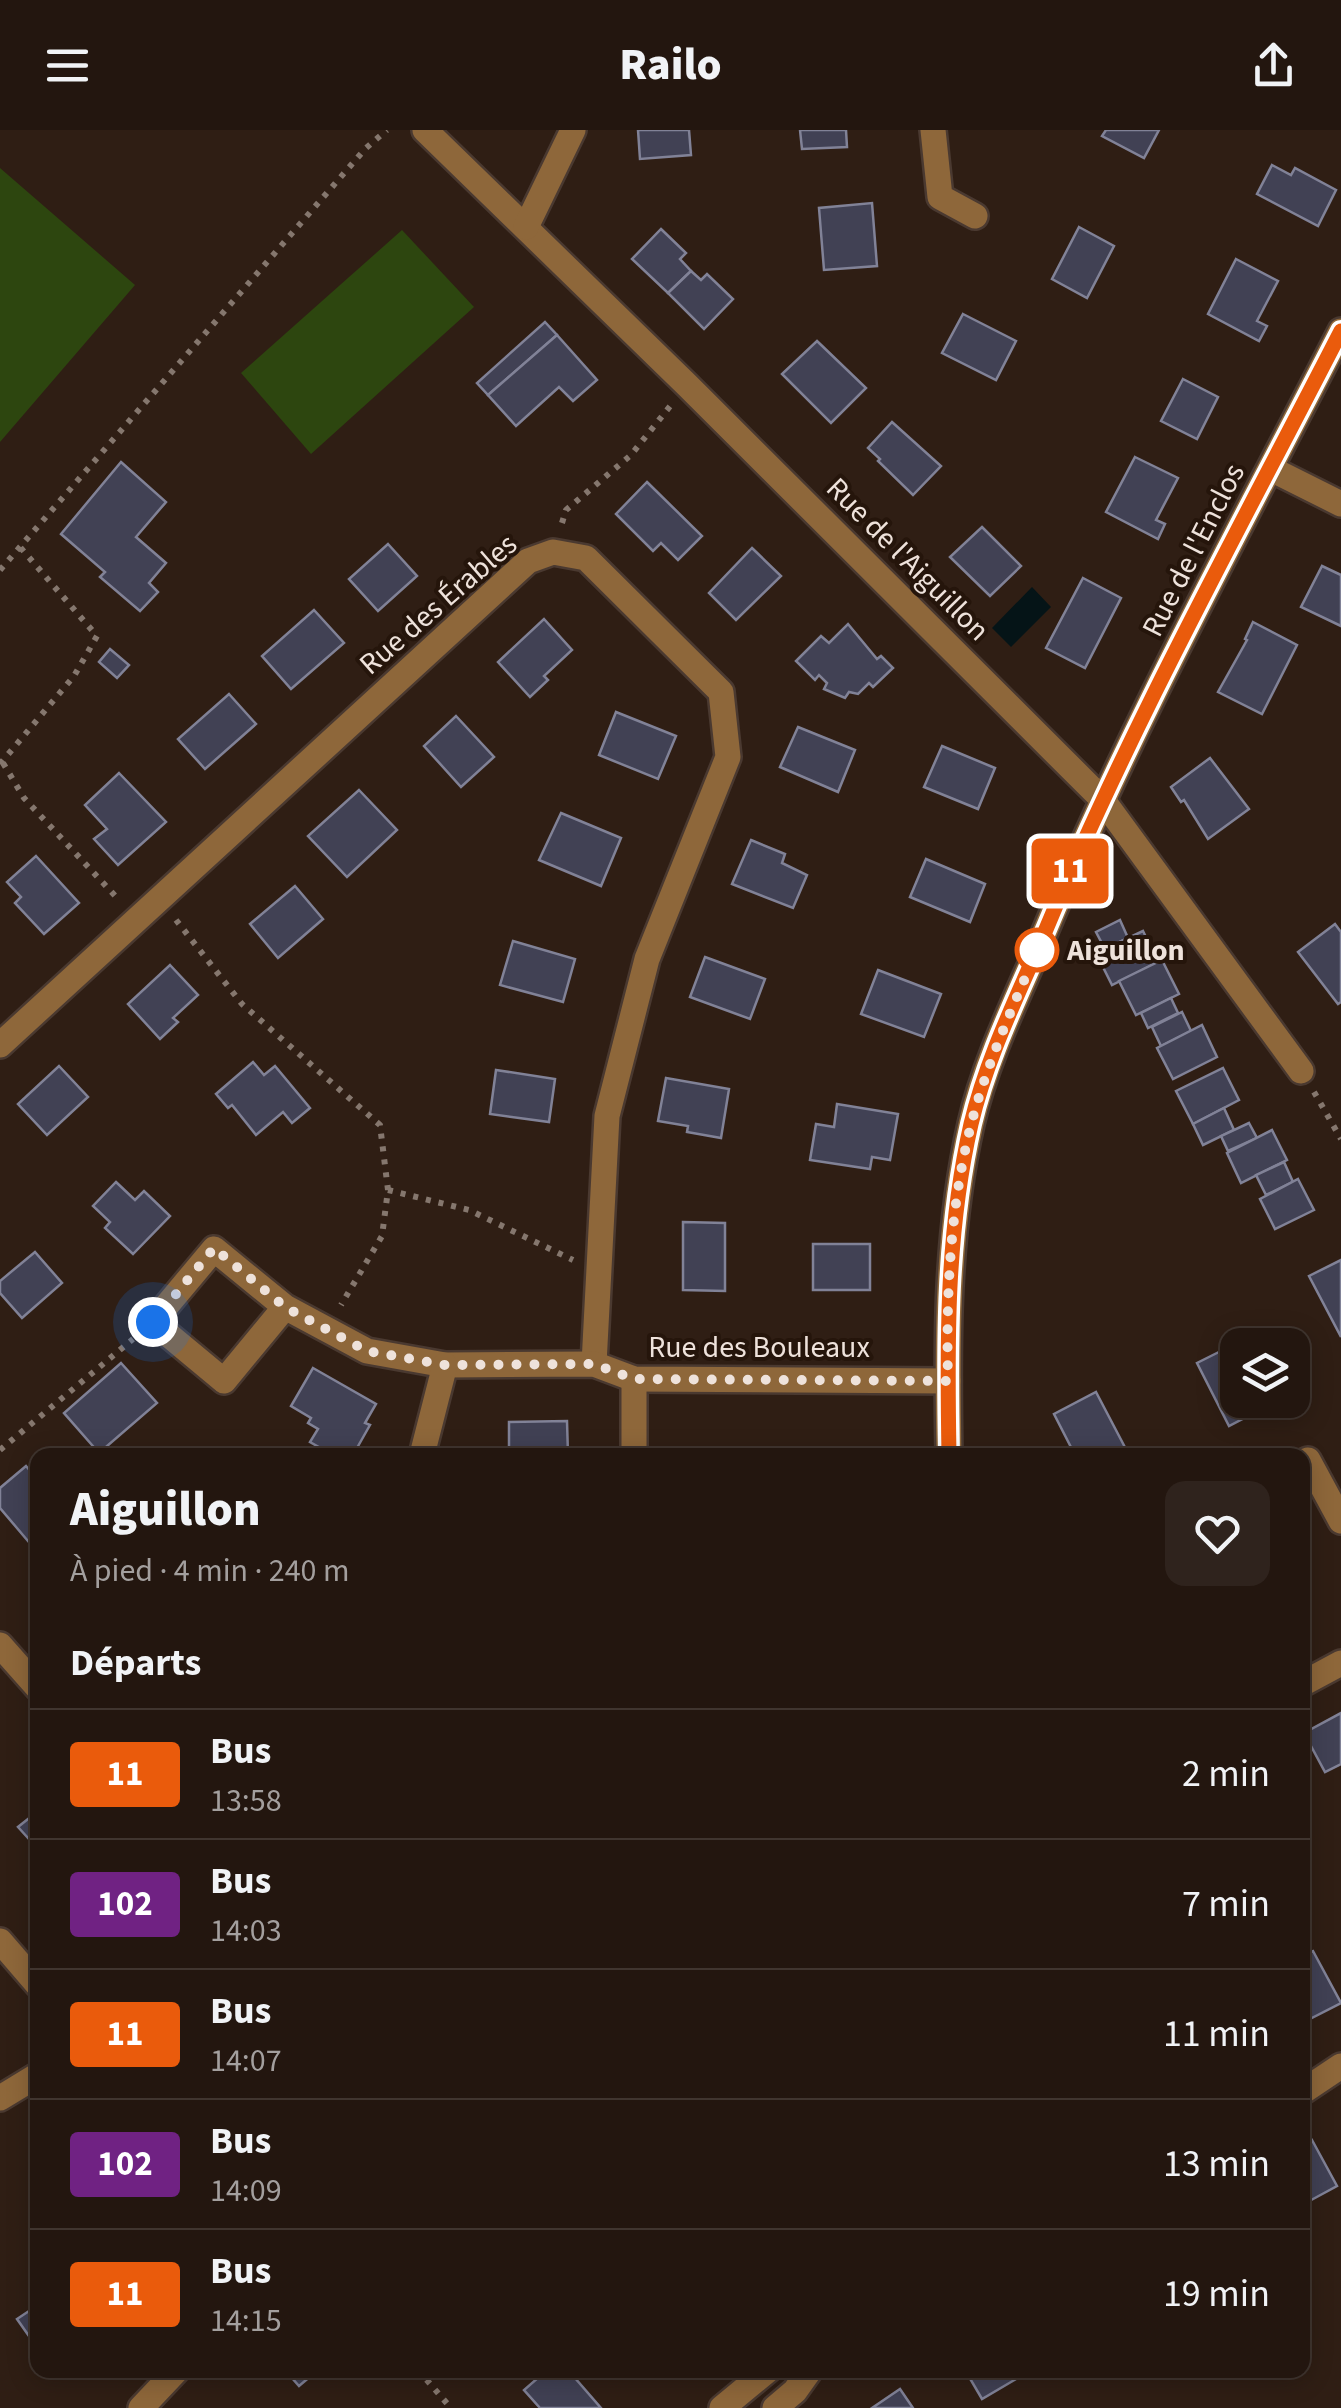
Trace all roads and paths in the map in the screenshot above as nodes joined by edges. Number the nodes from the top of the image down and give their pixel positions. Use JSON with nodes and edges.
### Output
{"nodes":[{"id":1,"x":386,"y":130,"type":"edge"},
{"id":2,"x":425,"y":130,"type":"edge"},
{"id":3,"x":573,"y":130,"type":"edge"},
{"id":4,"x":933,"y":130,"type":"edge"},
{"id":5,"x":975,"y":216,"type":"dead end"},
{"id":6,"x":526,"y":228,"type":"junction"},
{"id":7,"x":1341,"y":330,"type":"edge"},
{"id":8,"x":687,"y":384,"type":"junction"},
{"id":9,"x":1270,"y":468,"type":"junction"},
{"id":10,"x":1341,"y":504,"type":"edge"},
{"id":11,"x":20,"y":547,"type":"junction"},
{"id":12,"x":554,"y":552,"type":"junction"},
{"id":13,"x":0,"y":570,"type":"edge"},
{"id":14,"x":2,"y":764,"type":"edge"},
{"id":15,"x":1102,"y":798,"type":"junction"},
{"id":16,"x":159,"y":900,"type":"junction"},
{"id":17,"x":137,"y":919,"type":"junction"},
{"id":18,"x":0,"y":1045,"type":"edge"},
{"id":19,"x":1301,"y":1071,"type":"joint"},
{"id":20,"x":1341,"y":1138,"type":"edge"},
{"id":21,"x":388,"y":1190,"type":"junction"},
{"id":22,"x":599,"y":1272,"type":"junction"},
{"id":23,"x":285,"y":1307,"type":"junction"},
{"id":24,"x":153,"y":1322,"type":"junction"},
{"id":25,"x":328,"y":1328,"type":"junction"},
{"id":26,"x":594,"y":1364,"type":"junction"},
{"id":27,"x":445,"y":1365,"type":"junction"},
{"id":28,"x":634,"y":1379,"type":"junction"},
{"id":29,"x":948,"y":1381,"type":"junction"},
{"id":30,"x":424,"y":1448,"type":"edge"},
{"id":31,"x":634,"y":1448,"type":"edge"},
{"id":32,"x":949,"y":1448,"type":"edge"},
{"id":33,"x":0,"y":1450,"type":"edge"},
{"id":34,"x":1310,"y":1464,"type":"edge"},
{"id":35,"x":1341,"y":1521,"type":"edge"},
{"id":36,"x":0,"y":1645,"type":"edge"},
{"id":37,"x":1341,"y":1663,"type":"edge"},
{"id":38,"x":30,"y":1679,"type":"edge"},
{"id":39,"x":1310,"y":1680,"type":"edge"},
{"id":40,"x":0,"y":1942,"type":"edge"},
{"id":41,"x":30,"y":1976,"type":"edge"},
{"id":42,"x":1341,"y":2066,"type":"edge"},
{"id":43,"x":30,"y":2080,"type":"edge"},
{"id":44,"x":1310,"y":2087,"type":"edge"},
{"id":45,"x":0,"y":2098,"type":"edge"},
{"id":46,"x":169,"y":2378,"type":"edge"},
{"id":47,"x":425,"y":2378,"type":"edge"},
{"id":48,"x":758,"y":2378,"type":"edge"},
{"id":49,"x":805,"y":2378,"type":"edge"},
{"id":50,"x":141,"y":2408,"type":"edge"},
{"id":51,"x":451,"y":2408,"type":"edge"},
{"id":52,"x":722,"y":2408,"type":"edge"},
{"id":53,"x":774,"y":2408,"type":"edge"}],
"edges":[{"from":1,"to":11,"type":"path"},
{"from":2,"to":6,"type":"street","name":"Rue de l'Aiguillon"},
{"from":3,"to":6,"type":"street"},
{"from":4,"to":5,"type":"street"},
{"from":6,"to":8,"type":"street","name":"Rue de l'Aiguillon"},
{"from":7,"to":9,"type":"street","name":"Rue de l'Enclos"},
{"from":8,"to":12,"type":"path"},
{"from":8,"to":15,"type":"street","name":"Rue de l'Aiguillon"},
{"from":9,"to":10,"type":"street"},
{"from":9,"to":15,"type":"street","name":"Rue de l'Enclos"},
{"from":11,"to":13,"type":"path"},
{"from":11,"to":14,"type":"path"},
{"from":12,"to":16,"type":"street","name":"Rue des Érables"},
{"from":12,"to":22,"type":"street","name":"Rue des Érables"},
{"from":14,"to":17,"type":"path"},
{"from":15,"to":19,"type":"street","name":"Rue de l'Aiguillon"},
{"from":15,"to":29,"type":"street","name":"Rue de l'Enclos"},
{"from":16,"to":17,"type":"street","name":"Rue des Érables"},
{"from":16,"to":21,"type":"path"},
{"from":17,"to":18,"type":"street","name":"Rue des Érables"},
{"from":19,"to":20,"type":"path"},
{"from":21,"to":22,"type":"path"},
{"from":21,"to":25,"type":"path"},
{"from":22,"to":26,"type":"street","name":"Rue des Érables"},
{"from":23,"to":24,"type":"street","name":"Rue des Bouleaux"},
{"from":23,"to":24,"type":"street"},
{"from":23,"to":25,"type":"street","name":"Rue des Bouleaux"},
{"from":24,"to":33,"type":"path"},
{"from":25,"to":27,"type":"street","name":"Rue des Bouleaux"},
{"from":26,"to":27,"type":"street","name":"Rue des Bouleaux"},
{"from":26,"to":28,"type":"street","name":"Rue des Bouleaux"},
{"from":27,"to":30,"type":"street"},
{"from":28,"to":29,"type":"street","name":"Rue des Bouleaux"},
{"from":28,"to":31,"type":"street"},
{"from":29,"to":32,"type":"street","name":"Rue de l'Enclos"},
{"from":34,"to":35,"type":"street"},
{"from":36,"to":38,"type":"street"},
{"from":37,"to":39,"type":"street"},
{"from":40,"to":41,"type":"street"},
{"from":42,"to":44,"type":"street"},
{"from":43,"to":45,"type":"street"},
{"from":46,"to":50,"type":"street"},
{"from":47,"to":51,"type":"path"},
{"from":48,"to":52,"type":"street"},
{"from":49,"to":53,"type":"street"}]}
